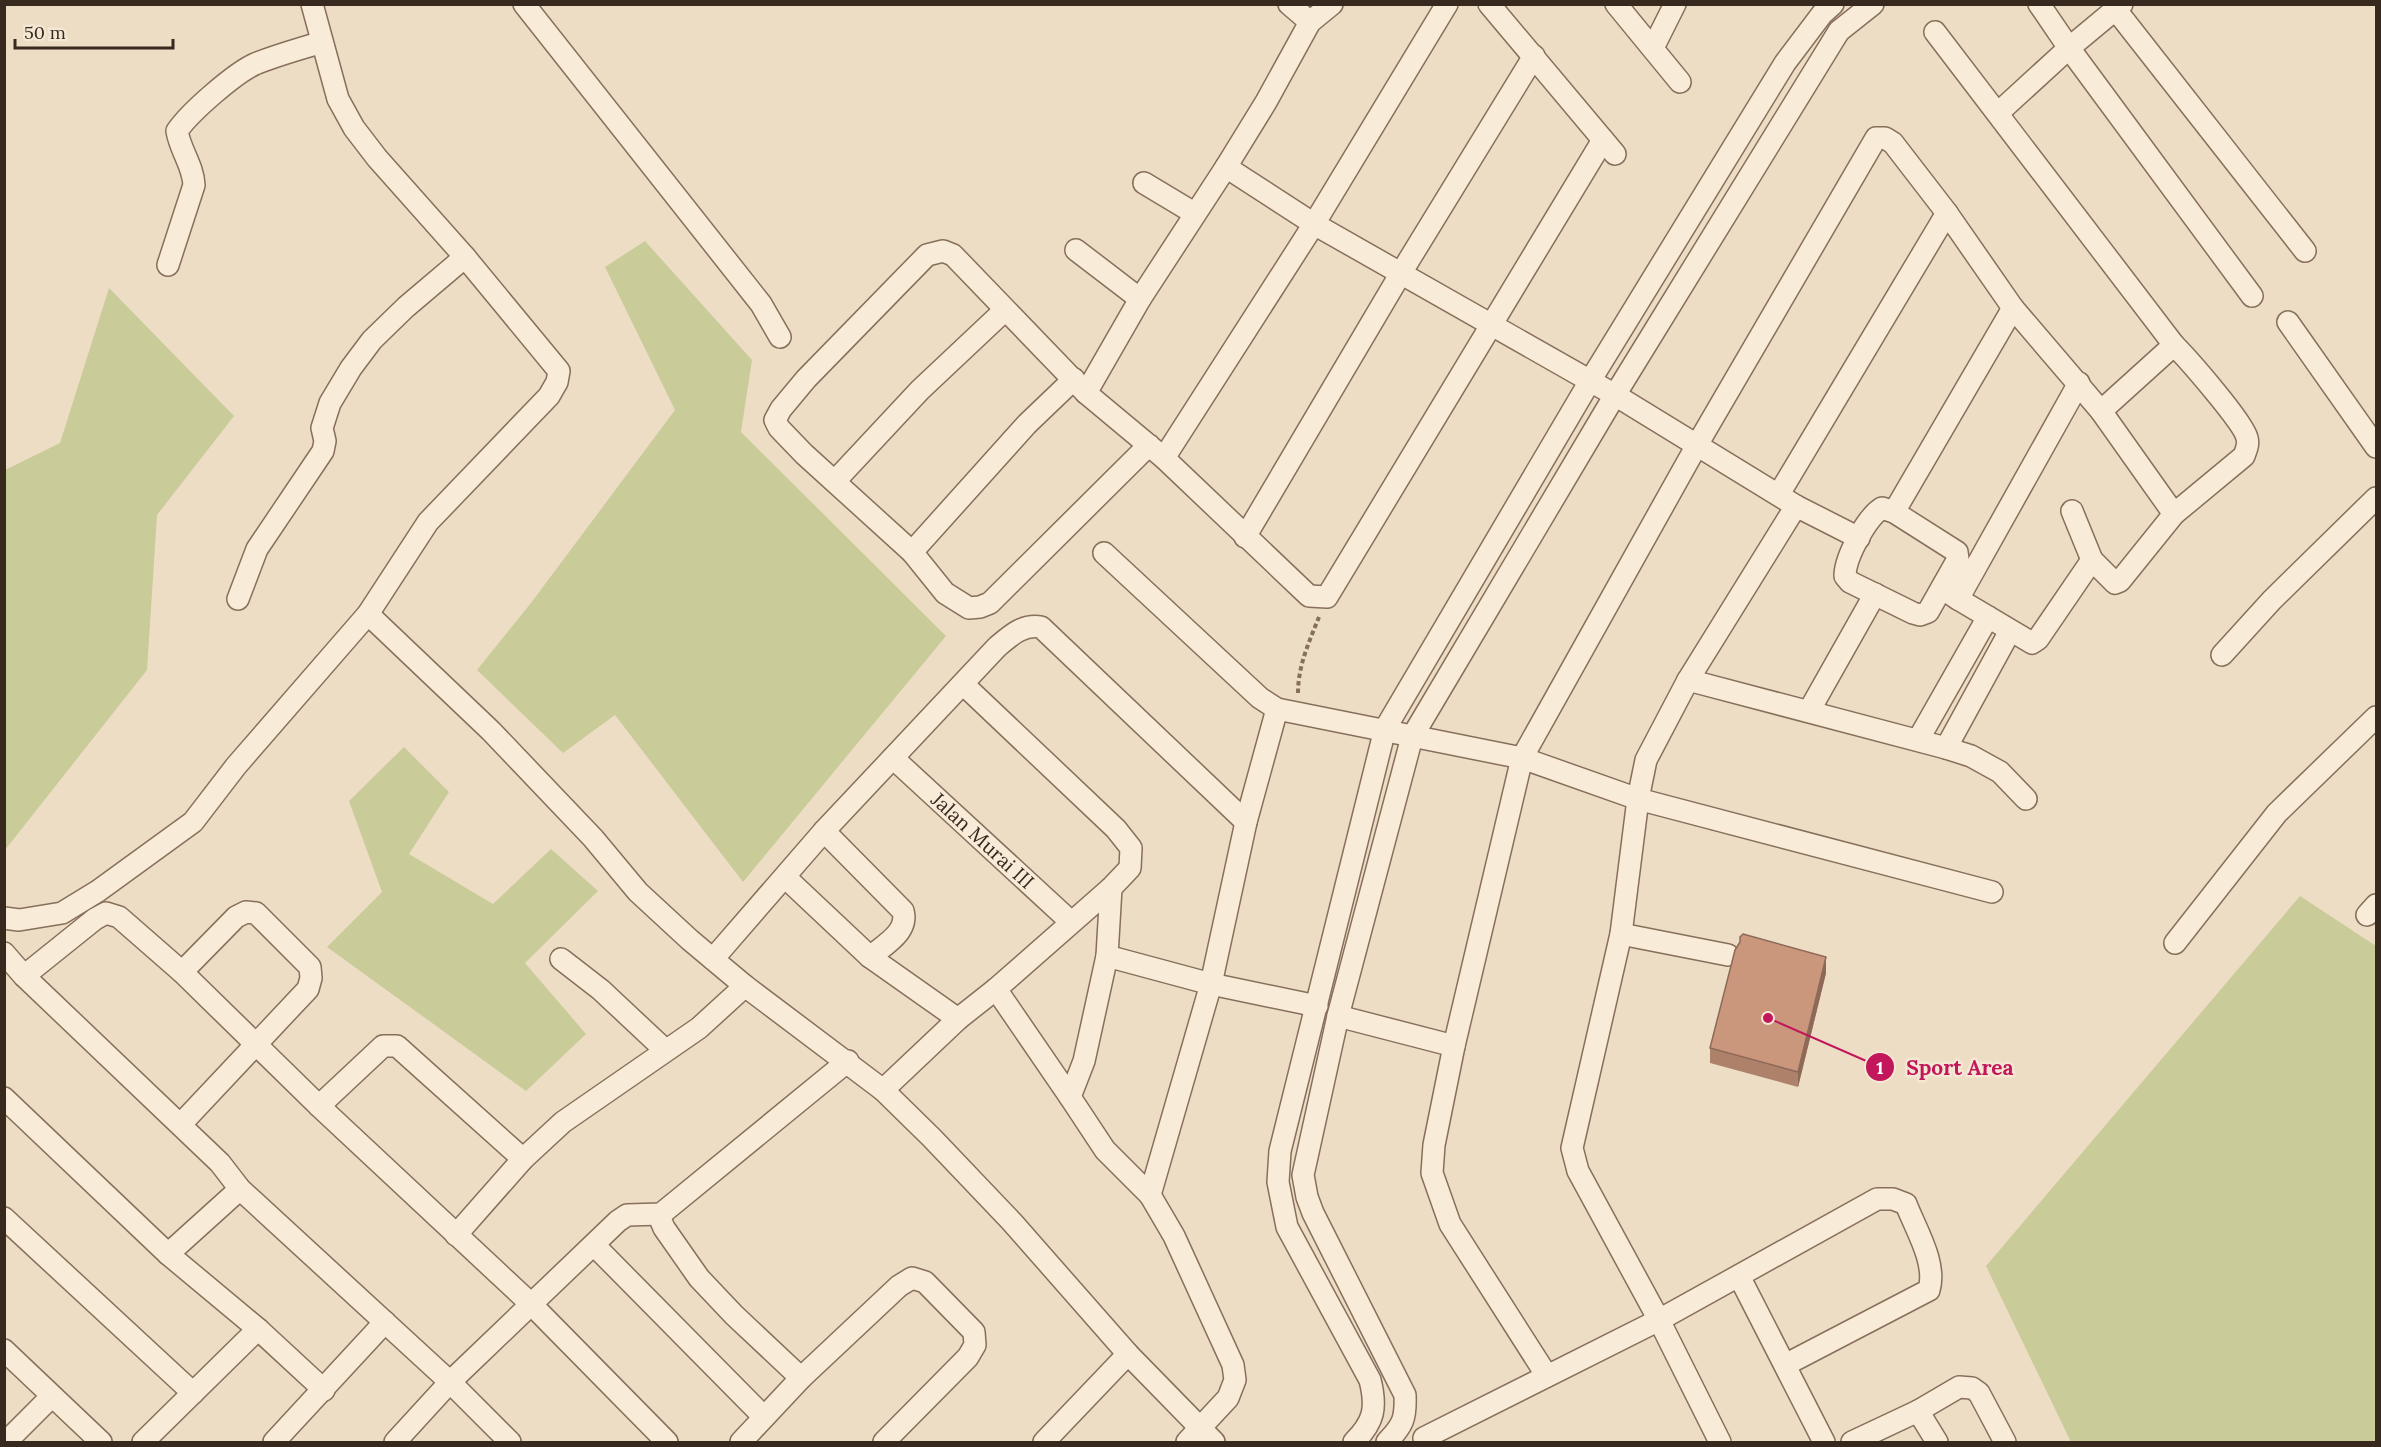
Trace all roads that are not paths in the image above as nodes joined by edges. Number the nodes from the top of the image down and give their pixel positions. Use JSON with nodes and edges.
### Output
{"nodes":[{"id":1,"x":312,"y":4,"type":"edge"},
{"id":2,"x":524,"y":4,"type":"edge"},
{"id":3,"x":1289,"y":4,"type":"edge"},
{"id":4,"x":1332,"y":4,"type":"edge"},
{"id":5,"x":1447,"y":4,"type":"edge"},
{"id":6,"x":1489,"y":4,"type":"edge"},
{"id":7,"x":1616,"y":4,"type":"edge"},
{"id":8,"x":1676,"y":4,"type":"edge"},
{"id":9,"x":1873,"y":4,"type":"edge"},
{"id":10,"x":2039,"y":4,"type":"edge"},
{"id":11,"x":2119,"y":7,"type":"edge"},
{"id":12,"x":1827,"y":9,"type":"edge"},
{"id":13,"x":1310,"y":22,"type":"junction"},
{"id":14,"x":1839,"y":32,"type":"junction"},
{"id":15,"x":1935,"y":32,"type":"dead end"},
{"id":16,"x":322,"y":42,"type":"junction"},
{"id":17,"x":1653,"y":48,"type":"junction"},
{"id":18,"x":2069,"y":48,"type":"junction"},
{"id":19,"x":1534,"y":56,"type":"junction"},
{"id":20,"x":1680,"y":82,"type":"dead end"},
{"id":21,"x":1998,"y":113,"type":"junction"},
{"id":22,"x":1226,"y":166,"type":"junction"},
{"id":23,"x":1144,"y":183,"type":"dead end"},
{"id":24,"x":1194,"y":213,"type":"junction"},
{"id":25,"x":1947,"y":213,"type":"junction"},
{"id":26,"x":1314,"y":224,"type":"junction"},
{"id":27,"x":1077,"y":250,"type":"dead end"},
{"id":28,"x":2305,"y":251,"type":"dead end"},
{"id":29,"x":465,"y":257,"type":"junction"},
{"id":30,"x":168,"y":265,"type":"dead end"},
{"id":31,"x":1401,"y":273,"type":"junction"},
{"id":32,"x":2252,"y":296,"type":"dead end"},
{"id":33,"x":1140,"y":299,"type":"junction"},
{"id":34,"x":2013,"y":308,"type":"junction"},
{"id":35,"x":1005,"y":310,"type":"junction"},
{"id":36,"x":2288,"y":322,"type":"dead end"},
{"id":37,"x":1490,"y":325,"type":"junction"},
{"id":38,"x":780,"y":337,"type":"dead end"},
{"id":39,"x":2174,"y":345,"type":"junction"},
{"id":40,"x":1590,"y":381,"type":"junction"},
{"id":41,"x":2079,"y":383,"type":"junction"},
{"id":42,"x":1080,"y":386,"type":"junction"},
{"id":43,"x":1615,"y":395,"type":"junction"},
{"id":44,"x":2101,"y":411,"type":"junction"},
{"id":45,"x":1697,"y":445,"type":"junction"},
{"id":46,"x":2376,"y":447,"type":"edge"},
{"id":47,"x":1156,"y":452,"type":"junction"},
{"id":48,"x":835,"y":481,"type":"junction"},
{"id":49,"x":2376,"y":498,"type":"edge"},
{"id":50,"x":1788,"y":500,"type":"junction"},
{"id":51,"x":2072,"y":511,"type":"dead end"},
{"id":52,"x":1894,"y":512,"type":"junction"},
{"id":53,"x":2174,"y":514,"type":"junction"},
{"id":54,"x":1245,"y":537,"type":"junction"},
{"id":55,"x":1859,"y":538,"type":"junction"},
{"id":56,"x":912,"y":552,"type":"junction"},
{"id":57,"x":1104,"y":553,"type":"dead end"},
{"id":58,"x":2092,"y":560,"type":"junction"},
{"id":59,"x":1875,"y":594,"type":"junction"},
{"id":60,"x":1950,"y":594,"type":"junction"},
{"id":61,"x":238,"y":600,"type":"dead end"},
{"id":62,"x":368,"y":614,"type":"junction"},
{"id":63,"x":1988,"y":617,"type":"junction"},
{"id":64,"x":2010,"y":631,"type":"junction"},
{"id":65,"x":2222,"y":654,"type":"dead end"},
{"id":66,"x":1688,"y":680,"type":"junction"},
{"id":67,"x":963,"y":684,"type":"junction"},
{"id":68,"x":1277,"y":710,"type":"junction"},
{"id":69,"x":1809,"y":711,"type":"junction"},
{"id":70,"x":2376,"y":717,"type":"edge"},
{"id":71,"x":1384,"y":729,"type":"junction"},
{"id":72,"x":1412,"y":737,"type":"junction"},
{"id":73,"x":1918,"y":740,"type":"junction"},
{"id":74,"x":1946,"y":748,"type":"junction"},
{"id":75,"x":893,"y":758,"type":"junction"},
{"id":76,"x":1522,"y":758,"type":"junction"},
{"id":77,"x":1638,"y":799,"type":"junction"},
{"id":78,"x":2026,"y":799,"type":"dead end"},
{"id":79,"x":1246,"y":822,"type":"junction"},
{"id":80,"x":824,"y":831,"type":"junction"},
{"id":81,"x":785,"y":878,"type":"junction"},
{"id":82,"x":1111,"y":888,"type":"junction"},
{"id":83,"x":1992,"y":892,"type":"dead end"},
{"id":84,"x":4,"y":918,"type":"edge"},
{"id":85,"x":1071,"y":922,"type":"junction"},
{"id":86,"x":1621,"y":934,"type":"junction"},
{"id":87,"x":2175,"y":943,"type":"dead end"},
{"id":88,"x":4,"y":953,"type":"edge"},
{"id":89,"x":1728,"y":955,"type":"dead end"},
{"id":90,"x":1107,"y":956,"type":"junction"},
{"id":91,"x":870,"y":957,"type":"junction"},
{"id":92,"x":561,"y":959,"type":"dead end"},
{"id":93,"x":713,"y":959,"type":"junction"},
{"id":94,"x":182,"y":972,"type":"junction"},
{"id":95,"x":24,"y":976,"type":"junction"},
{"id":96,"x":1210,"y":984,"type":"junction"},
{"id":97,"x":745,"y":986,"type":"junction"},
{"id":98,"x":996,"y":989,"type":"junction"},
{"id":99,"x":1317,"y":1006,"type":"junction"},
{"id":100,"x":1338,"y":1016,"type":"junction"},
{"id":101,"x":958,"y":1019,"type":"junction"},
{"id":102,"x":257,"y":1045,"type":"junction"},
{"id":103,"x":1454,"y":1046,"type":"junction"},
{"id":104,"x":665,"y":1050,"type":"junction"},
{"id":105,"x":1304,"y":1059,"type":"junction"},
{"id":106,"x":848,"y":1061,"type":"junction"},
{"id":107,"x":1329,"y":1062,"type":"junction"},
{"id":108,"x":883,"y":1090,"type":"junction"},
{"id":109,"x":1070,"y":1097,"type":"junction"},
{"id":110,"x":7,"y":1106,"type":"edge"},
{"id":111,"x":319,"y":1106,"type":"junction"},
{"id":112,"x":181,"y":1124,"type":"junction"},
{"id":113,"x":523,"y":1159,"type":"junction"},
{"id":114,"x":240,"y":1189,"type":"junction"},
{"id":115,"x":1150,"y":1196,"type":"junction"},
{"id":116,"x":661,"y":1214,"type":"junction"},
{"id":117,"x":4,"y":1218,"type":"edge"},
{"id":118,"x":456,"y":1235,"type":"junction"},
{"id":119,"x":594,"y":1245,"type":"junction"},
{"id":120,"x":168,"y":1254,"type":"junction"},
{"id":121,"x":1739,"y":1276,"type":"junction"},
{"id":122,"x":532,"y":1305,"type":"junction"},
{"id":123,"x":1659,"y":1320,"type":"junction"},
{"id":124,"x":385,"y":1322,"type":"junction"},
{"id":125,"x":258,"y":1329,"type":"junction"},
{"id":126,"x":4,"y":1350,"type":"edge"},
{"id":127,"x":1128,"y":1354,"type":"junction"},
{"id":128,"x":1785,"y":1365,"type":"junction"},
{"id":129,"x":1547,"y":1376,"type":"junction"},
{"id":130,"x":801,"y":1378,"type":"junction"},
{"id":131,"x":450,"y":1382,"type":"junction"},
{"id":132,"x":324,"y":1389,"type":"junction"},
{"id":133,"x":193,"y":1393,"type":"junction"},
{"id":134,"x":51,"y":1397,"type":"junction"},
{"id":135,"x":1918,"y":1412,"type":"junction"},
{"id":136,"x":764,"y":1417,"type":"junction"},
{"id":137,"x":1402,"y":1426,"type":"junction"},
{"id":138,"x":1200,"y":1438,"type":"edge"},
{"id":139,"x":1425,"y":1440,"type":"edge"},
{"id":140,"x":6,"y":1443,"type":"edge"},
{"id":141,"x":101,"y":1443,"type":"edge"},
{"id":142,"x":143,"y":1443,"type":"edge"},
{"id":143,"x":274,"y":1443,"type":"edge"},
{"id":144,"x":395,"y":1443,"type":"edge"},
{"id":145,"x":510,"y":1443,"type":"edge"},
{"id":146,"x":667,"y":1443,"type":"edge"},
{"id":147,"x":741,"y":1443,"type":"edge"},
{"id":148,"x":884,"y":1443,"type":"edge"},
{"id":149,"x":1044,"y":1443,"type":"edge"},
{"id":150,"x":1354,"y":1443,"type":"edge"},
{"id":151,"x":1387,"y":1443,"type":"edge"},
{"id":152,"x":1720,"y":1443,"type":"edge"},
{"id":153,"x":1824,"y":1443,"type":"edge"},
{"id":154,"x":1852,"y":1443,"type":"edge"},
{"id":155,"x":1937,"y":1443,"type":"edge"},
{"id":156,"x":2005,"y":1443,"type":"edge"}],
"edges":[{"from":1,"to":16,"type":"street"},
{"from":2,"to":38,"type":"street"},
{"from":3,"to":13,"type":"street"},
{"from":4,"to":13,"type":"street"},
{"from":5,"to":26,"type":"street"},
{"from":6,"to":19,"type":"street"},
{"from":7,"to":17,"type":"street"},
{"from":8,"to":17,"type":"street"},
{"from":9,"to":14,"type":"street"},
{"from":10,"to":18,"type":"street"},
{"from":11,"to":18,"type":"street"},
{"from":11,"to":28,"type":"street"},
{"from":12,"to":14,"type":"street"},
{"from":12,"to":40,"type":"street"},
{"from":13,"to":22,"type":"street"},
{"from":14,"to":43,"type":"street"},
{"from":15,"to":21,"type":"street"},
{"from":16,"to":29,"type":"street"},
{"from":16,"to":30,"type":"street"},
{"from":17,"to":20,"type":"street"},
{"from":18,"to":21,"type":"street"},
{"from":18,"to":32,"type":"street"},
{"from":19,"to":31,"type":"street"},
{"from":19,"to":37,"type":"street"},
{"from":21,"to":39,"type":"street"},
{"from":22,"to":24,"type":"street"},
{"from":22,"to":26,"type":"street"},
{"from":23,"to":24,"type":"street"},
{"from":24,"to":33,"type":"street"},
{"from":25,"to":34,"type":"street"},
{"from":25,"to":45,"type":"street"},
{"from":25,"to":50,"type":"street"},
{"from":26,"to":31,"type":"street"},
{"from":26,"to":47,"type":"street"},
{"from":27,"to":33,"type":"street"},
{"from":29,"to":61,"type":"street"},
{"from":29,"to":62,"type":"street"},
{"from":31,"to":37,"type":"street"},
{"from":31,"to":54,"type":"street"},
{"from":33,"to":42,"type":"street"},
{"from":34,"to":41,"type":"street"},
{"from":34,"to":52,"type":"street"},
{"from":35,"to":42,"type":"street"},
{"from":35,"to":48,"type":"street"},
{"from":35,"to":48,"type":"street"},
{"from":36,"to":46,"type":"street"},
{"from":37,"to":40,"type":"street"},
{"from":37,"to":54,"type":"street"},
{"from":39,"to":44,"type":"street"},
{"from":39,"to":53,"type":"street"},
{"from":40,"to":43,"type":"street"},
{"from":40,"to":71,"type":"street"},
{"from":41,"to":44,"type":"street"},
{"from":41,"to":60,"type":"street"},
{"from":42,"to":47,"type":"street"},
{"from":42,"to":56,"type":"street"},
{"from":43,"to":45,"type":"street"},
{"from":43,"to":72,"type":"street"},
{"from":44,"to":53,"type":"street"},
{"from":45,"to":50,"type":"street"},
{"from":45,"to":76,"type":"street"},
{"from":47,"to":54,"type":"street"},
{"from":47,"to":56,"type":"street"},
{"from":48,"to":56,"type":"street"},
{"from":49,"to":65,"type":"street"},
{"from":50,"to":55,"type":"street"},
{"from":50,"to":66,"type":"street"},
{"from":51,"to":58,"type":"street"},
{"from":52,"to":55,"type":"street"},
{"from":52,"to":60,"type":"street"},
{"from":53,"to":58,"type":"street"},
{"from":55,"to":59,"type":"street"},
{"from":57,"to":68,"type":"street"},
{"from":58,"to":64,"type":"street"},
{"from":59,"to":60,"type":"street"},
{"from":59,"to":69,"type":"street"},
{"from":60,"to":63,"type":"street"},
{"from":62,"to":84,"type":"street"},
{"from":62,"to":93,"type":"street"},
{"from":63,"to":64,"type":"street"},
{"from":63,"to":73,"type":"street"},
{"from":64,"to":74,"type":"street"},
{"from":66,"to":69,"type":"street"},
{"from":66,"to":77,"type":"street"},
{"from":67,"to":75,"type":"street"},
{"from":67,"to":79,"type":"street"},
{"from":67,"to":82,"type":"street"},
{"from":68,"to":71,"type":"street"},
{"from":68,"to":79,"type":"street"},
{"from":69,"to":73,"type":"street"},
{"from":70,"to":87,"type":"street"},
{"from":71,"to":72,"type":"street"},
{"from":71,"to":99,"type":"street"},
{"from":72,"to":76,"type":"street"},
{"from":72,"to":100,"type":"street"},
{"from":73,"to":74,"type":"street"},
{"from":74,"to":78,"type":"street"},
{"from":75,"to":80,"type":"street"},
{"from":75,"to":85,"type":"street","name":"Jalan Murai III"},
{"from":76,"to":77,"type":"street"},
{"from":76,"to":103,"type":"street"},
{"from":77,"to":83,"type":"street"},
{"from":77,"to":86,"type":"street"},
{"from":79,"to":96,"type":"street"},
{"from":80,"to":81,"type":"street"},
{"from":80,"to":91,"type":"street"},
{"from":81,"to":91,"type":"street"},
{"from":81,"to":93,"type":"street"},
{"from":82,"to":85,"type":"street"},
{"from":82,"to":90,"type":"street"},
{"from":85,"to":98,"type":"street"},
{"from":86,"to":89,"type":"street"},
{"from":86,"to":123,"type":"street"},
{"from":88,"to":95,"type":"street"},
{"from":90,"to":96,"type":"street"},
{"from":90,"to":109,"type":"street"},
{"from":91,"to":101,"type":"street"},
{"from":92,"to":104,"type":"street"},
{"from":93,"to":97,"type":"street"},
{"from":94,"to":95,"type":"street"},
{"from":94,"to":102,"type":"street"},
{"from":94,"to":102,"type":"street"},
{"from":95,"to":112,"type":"street"},
{"from":96,"to":99,"type":"street"},
{"from":96,"to":115,"type":"street"},
{"from":97,"to":104,"type":"street"},
{"from":97,"to":106,"type":"street"},
{"from":98,"to":101,"type":"street"},
{"from":98,"to":109,"type":"street"},
{"from":99,"to":105,"type":"street"},
{"from":100,"to":103,"type":"street"},
{"from":100,"to":107,"type":"street"},
{"from":101,"to":108,"type":"street"},
{"from":102,"to":111,"type":"street"},
{"from":102,"to":112,"type":"street"},
{"from":103,"to":129,"type":"street"},
{"from":104,"to":113,"type":"street"},
{"from":105,"to":107,"type":"street"},
{"from":105,"to":150,"type":"street"},
{"from":106,"to":108,"type":"street"},
{"from":106,"to":116,"type":"street"},
{"from":107,"to":137,"type":"street"},
{"from":108,"to":127,"type":"street"},
{"from":109,"to":115,"type":"street"},
{"from":110,"to":120,"type":"street"},
{"from":111,"to":113,"type":"street"},
{"from":111,"to":118,"type":"street"},
{"from":112,"to":114,"type":"street"},
{"from":113,"to":118,"type":"street"},
{"from":114,"to":120,"type":"street"},
{"from":114,"to":124,"type":"street"},
{"from":115,"to":138,"type":"street"},
{"from":116,"to":119,"type":"street"},
{"from":116,"to":130,"type":"street"},
{"from":117,"to":133,"type":"street"},
{"from":118,"to":122,"type":"street"},
{"from":119,"to":122,"type":"street"},
{"from":119,"to":136,"type":"street"},
{"from":120,"to":125,"type":"street"},
{"from":121,"to":123,"type":"street"},
{"from":121,"to":128,"type":"street"},
{"from":121,"to":128,"type":"street"},
{"from":122,"to":131,"type":"street"},
{"from":122,"to":146,"type":"street"},
{"from":123,"to":129,"type":"street"},
{"from":123,"to":152,"type":"street"},
{"from":124,"to":131,"type":"street"},
{"from":124,"to":132,"type":"street"},
{"from":125,"to":132,"type":"street"},
{"from":125,"to":133,"type":"street"},
{"from":126,"to":134,"type":"street"},
{"from":127,"to":138,"type":"street"},
{"from":127,"to":149,"type":"street"},
{"from":128,"to":153,"type":"street"},
{"from":129,"to":139,"type":"street"},
{"from":130,"to":136,"type":"street"},
{"from":130,"to":148,"type":"street"},
{"from":131,"to":144,"type":"street"},
{"from":131,"to":145,"type":"street"},
{"from":132,"to":143,"type":"street"},
{"from":133,"to":142,"type":"street"},
{"from":134,"to":140,"type":"street"},
{"from":134,"to":141,"type":"street"},
{"from":135,"to":154,"type":"street"},
{"from":135,"to":155,"type":"street"},
{"from":135,"to":156,"type":"street"},
{"from":136,"to":147,"type":"street"},
{"from":137,"to":139,"type":"street"},
{"from":137,"to":151,"type":"street"}]}
